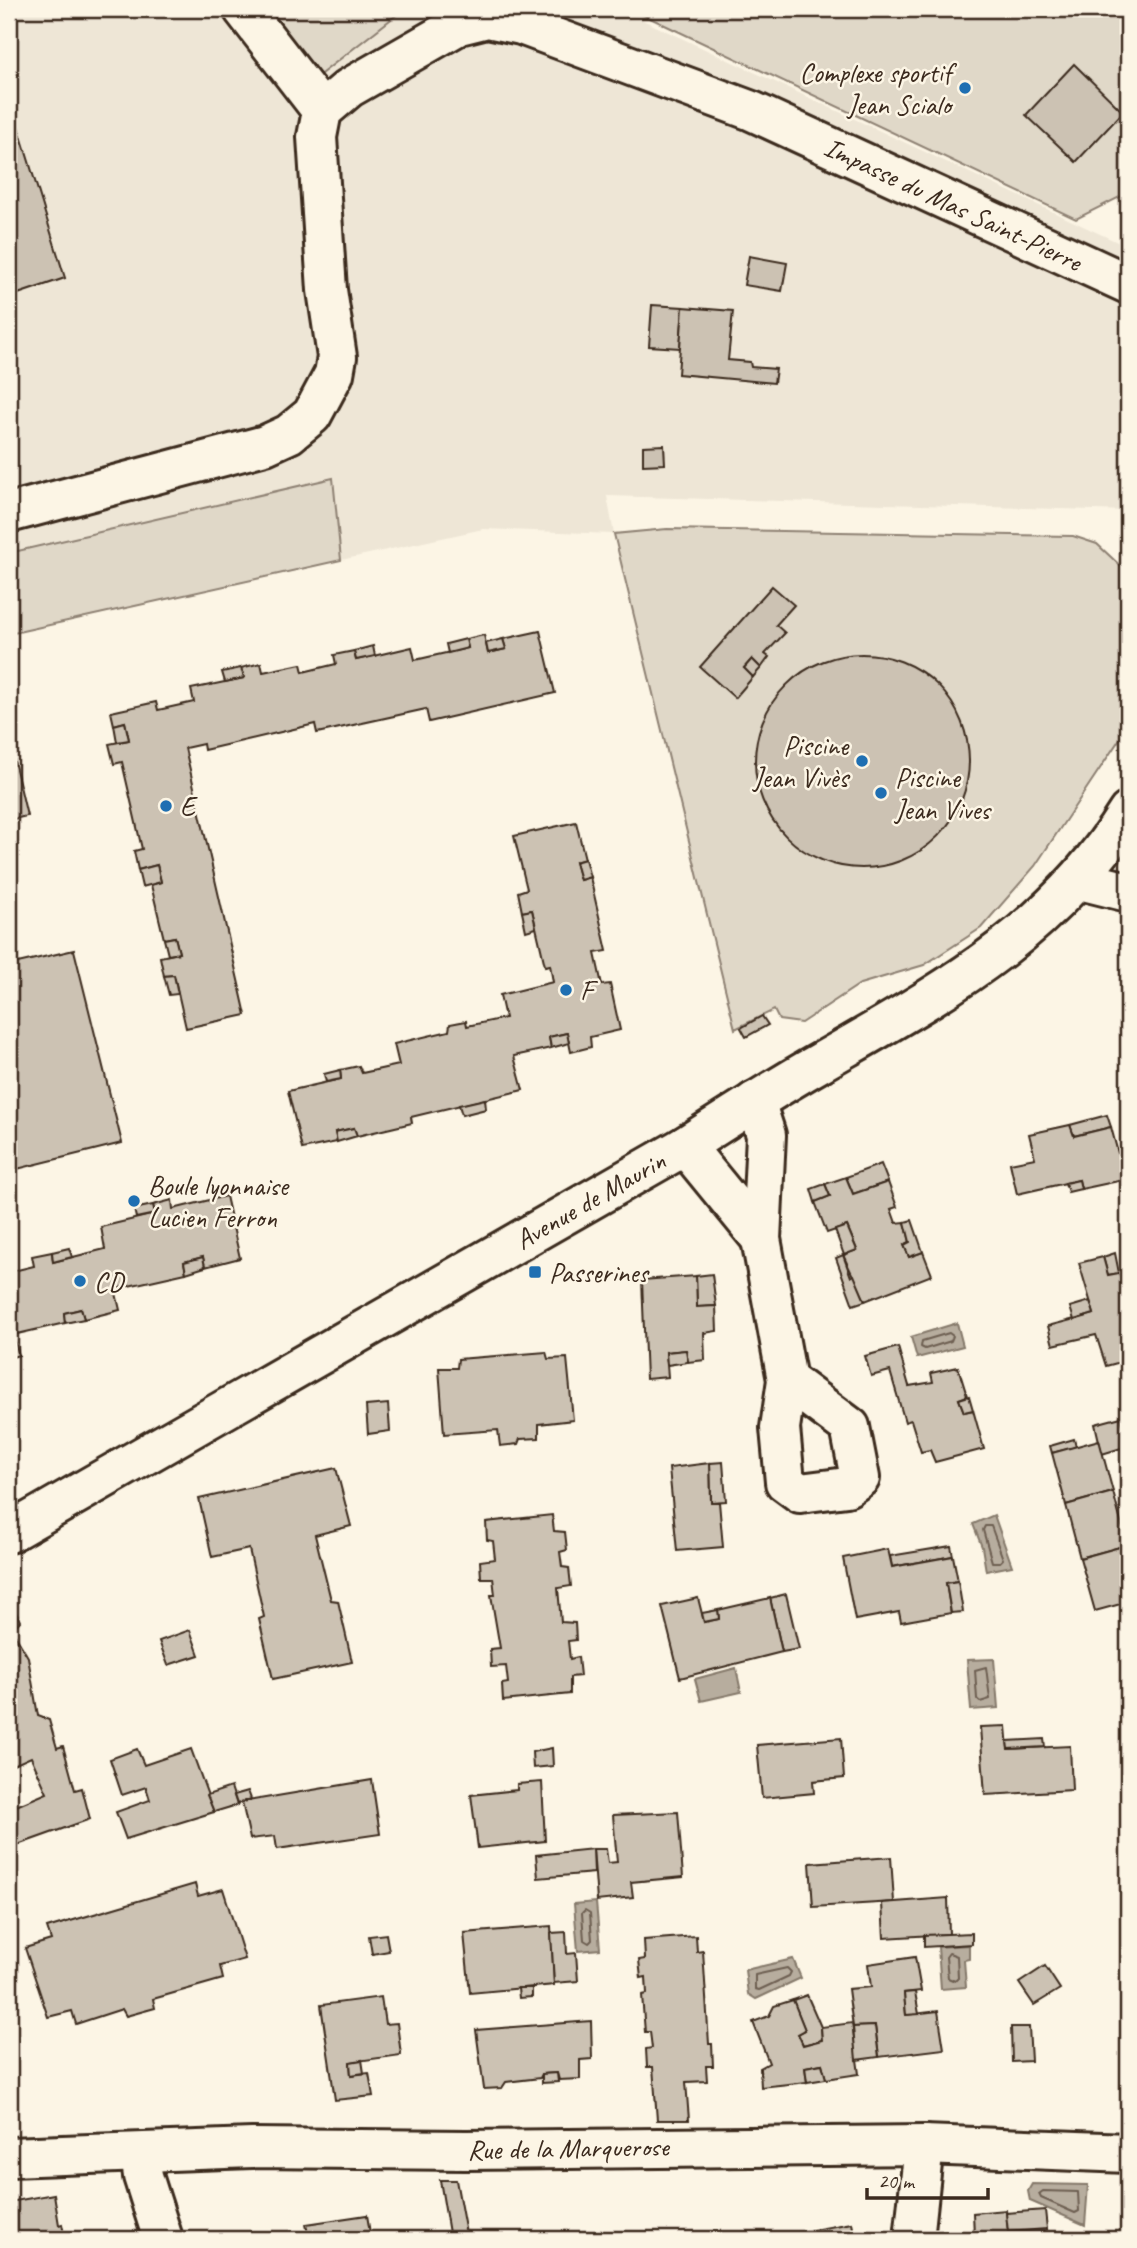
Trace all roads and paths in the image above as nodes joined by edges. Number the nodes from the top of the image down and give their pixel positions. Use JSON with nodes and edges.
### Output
{"nodes":[{"id":1,"x":243,"y":9,"type":"edge"},
{"id":2,"x":323,"y":111,"type":"junction"},
{"id":3,"x":1128,"y":284,"type":"edge"},
{"id":4,"x":9,"y":513,"type":"edge"},
{"id":5,"x":1123,"y":831,"type":"edge"},
{"id":6,"x":1080,"y":880,"type":"junction"},
{"id":7,"x":1128,"y":892,"type":"edge"},
{"id":8,"x":755,"y":1101,"type":"junction"},
{"id":9,"x":685,"y":1146,"type":"junction"},
{"id":10,"x":761,"y":1239,"type":"junction"},
{"id":11,"x":787,"y":1380,"type":"dead end"},
{"id":12,"x":9,"y":1532,"type":"edge"},
{"id":13,"x":924,"y":2145,"type":"junction"},
{"id":14,"x":1128,"y":2153,"type":"edge"},
{"id":15,"x":140,"y":2154,"type":"junction"},
{"id":16,"x":9,"y":2157,"type":"edge"},
{"id":17,"x":163,"y":2239,"type":"edge"},
{"id":18,"x":914,"y":2239,"type":"edge"}],
"edges":[{"from":1,"to":2,"type":"street"},
{"from":2,"to":3,"type":"street","name":"Impasse du Mas Saint-Pierre"},
{"from":2,"to":4,"type":"street"},
{"from":5,"to":6,"type":"street","name":"Avenue de Maurin"},
{"from":6,"to":7,"type":"street"},
{"from":6,"to":8,"type":"street","name":"Avenue de Maurin"},
{"from":8,"to":9,"type":"street","name":"Avenue de Maurin"},
{"from":8,"to":10,"type":"street"},
{"from":9,"to":10,"type":"street"},
{"from":9,"to":12,"type":"street","name":"Avenue de Maurin"},
{"from":10,"to":11,"type":"street"},
{"from":13,"to":14,"type":"street","name":"Rue de la Marquerose"},
{"from":13,"to":15,"type":"street","name":"Rue de la Marquerose"},
{"from":13,"to":18,"type":"street"},
{"from":15,"to":16,"type":"street","name":"Rue de la Marquerose"},
{"from":15,"to":17,"type":"street"}]}
